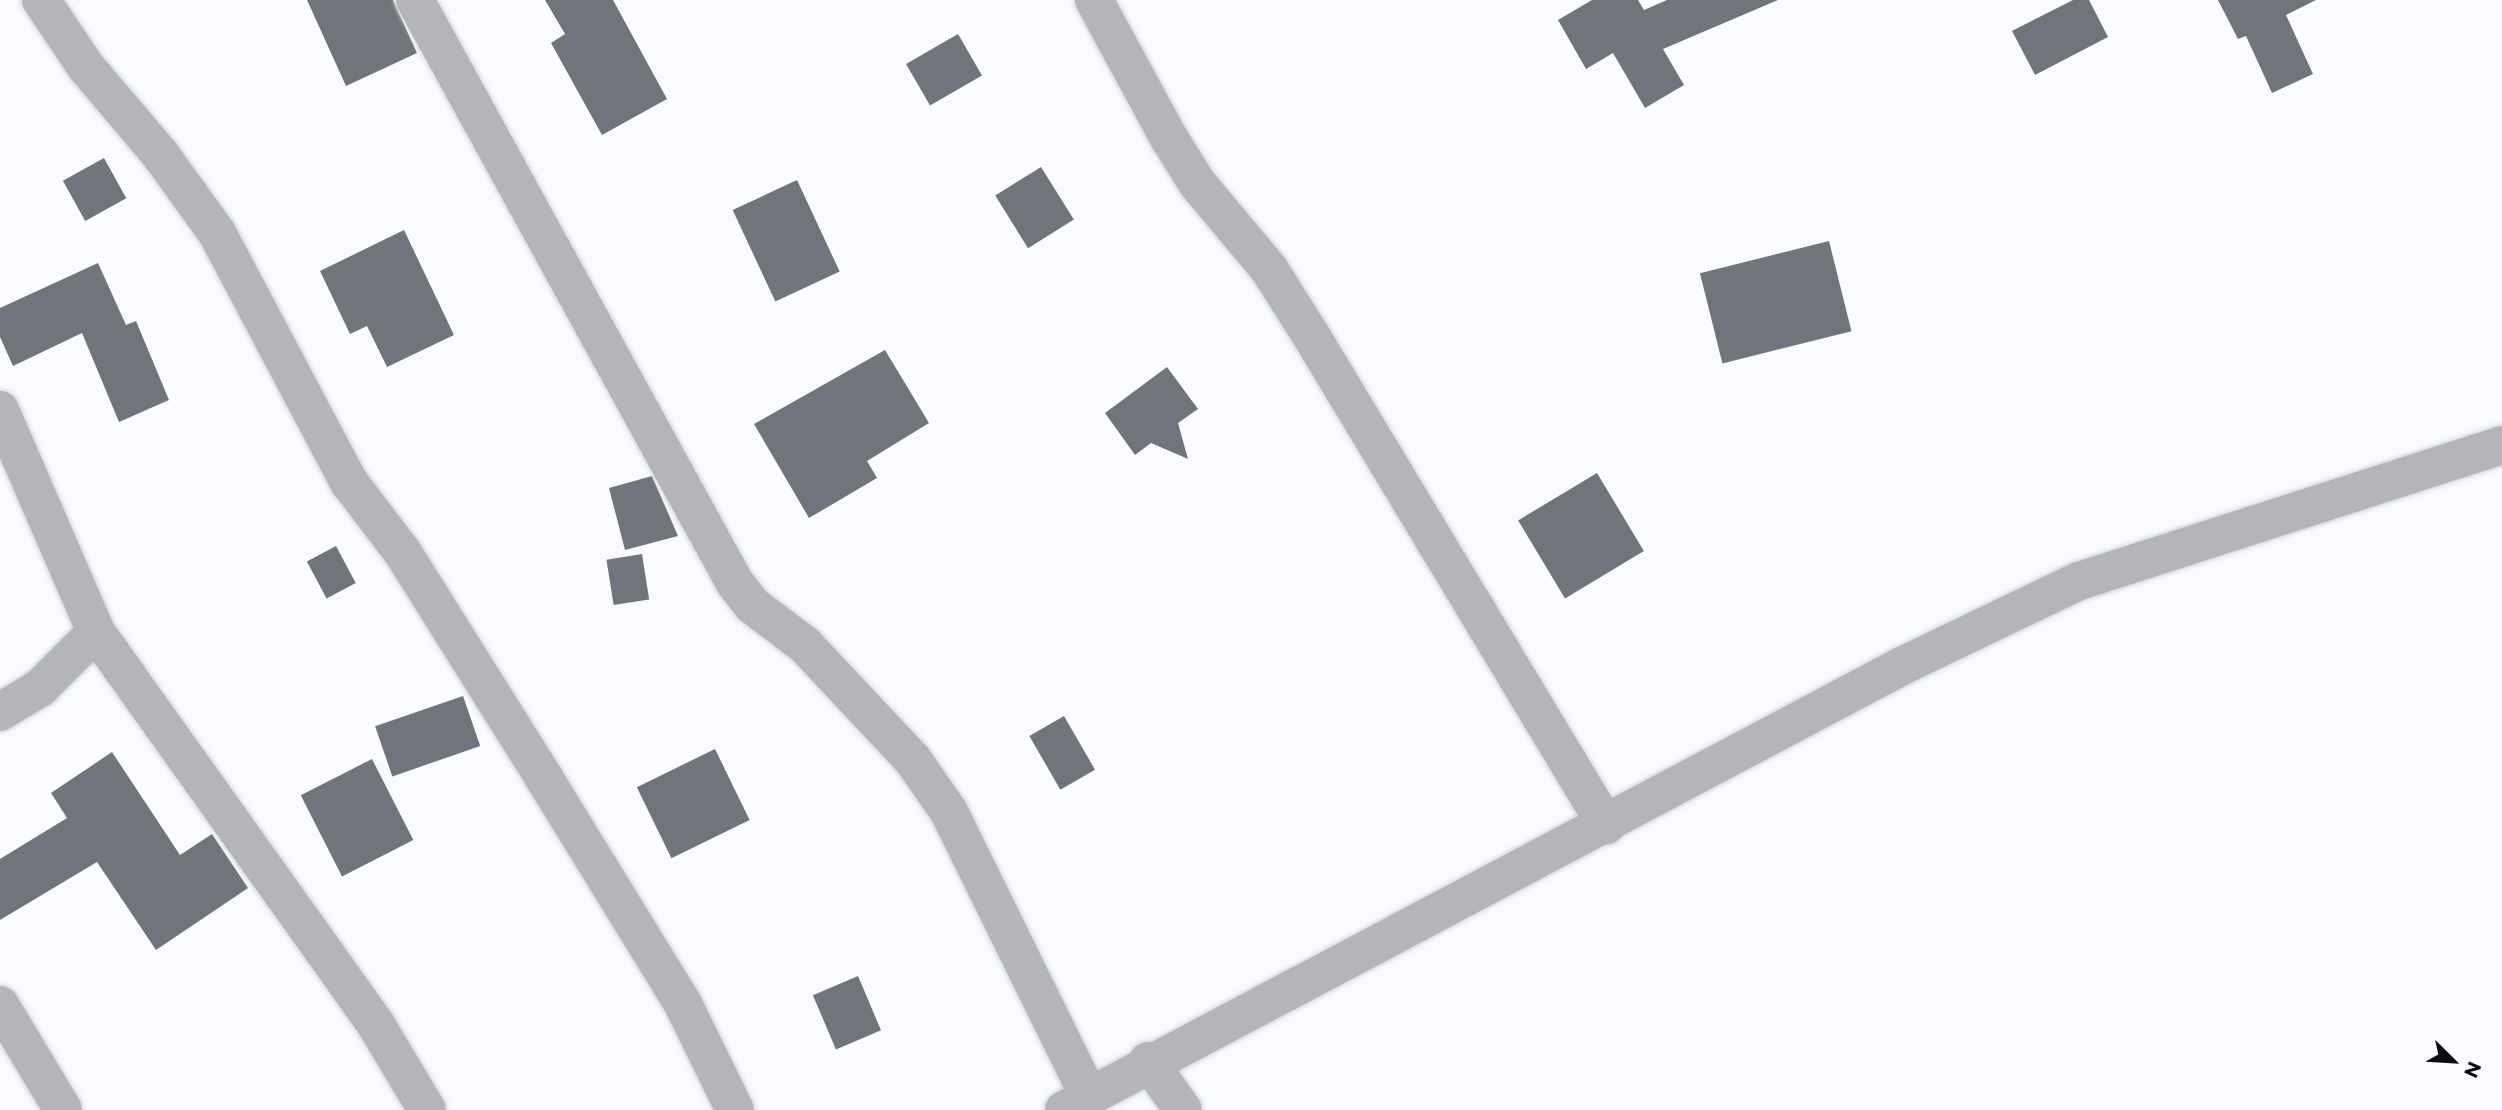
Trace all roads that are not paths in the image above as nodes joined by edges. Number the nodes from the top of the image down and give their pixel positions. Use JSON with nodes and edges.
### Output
{"nodes":[{"id":1,"x":41,"y":0,"type":"edge"},
{"id":2,"x":415,"y":0,"type":"edge"},
{"id":3,"x":1094,"y":0,"type":"edge"},
{"id":4,"x":0,"y":410,"type":"edge"},
{"id":5,"x":2502,"y":445,"type":"edge"},
{"id":6,"x":96,"y":632,"type":"junction"},
{"id":7,"x":0,"y":712,"type":"edge"},
{"id":8,"x":1606,"y":825,"type":"junction"},
{"id":9,"x":0,"y":1005,"type":"edge"},
{"id":10,"x":1148,"y":1061,"type":"junction"},
{"id":11,"x":1076,"y":1103,"type":"edge"},
{"id":12,"x":63,"y":1110,"type":"edge"},
{"id":13,"x":427,"y":1110,"type":"edge"},
{"id":14,"x":735,"y":1110,"type":"edge"},
{"id":15,"x":1183,"y":1110,"type":"edge"}],
"edges":[{"from":1,"to":14,"type":"street"},
{"from":2,"to":11,"type":"street"},
{"from":3,"to":8,"type":"street"},
{"from":4,"to":6,"type":"street"},
{"from":5,"to":8,"type":"street"},
{"from":6,"to":7,"type":"street"},
{"from":6,"to":13,"type":"street"},
{"from":8,"to":10,"type":"street"},
{"from":9,"to":12,"type":"street"},
{"from":10,"to":11,"type":"street"},
{"from":10,"to":15,"type":"street"}]}
